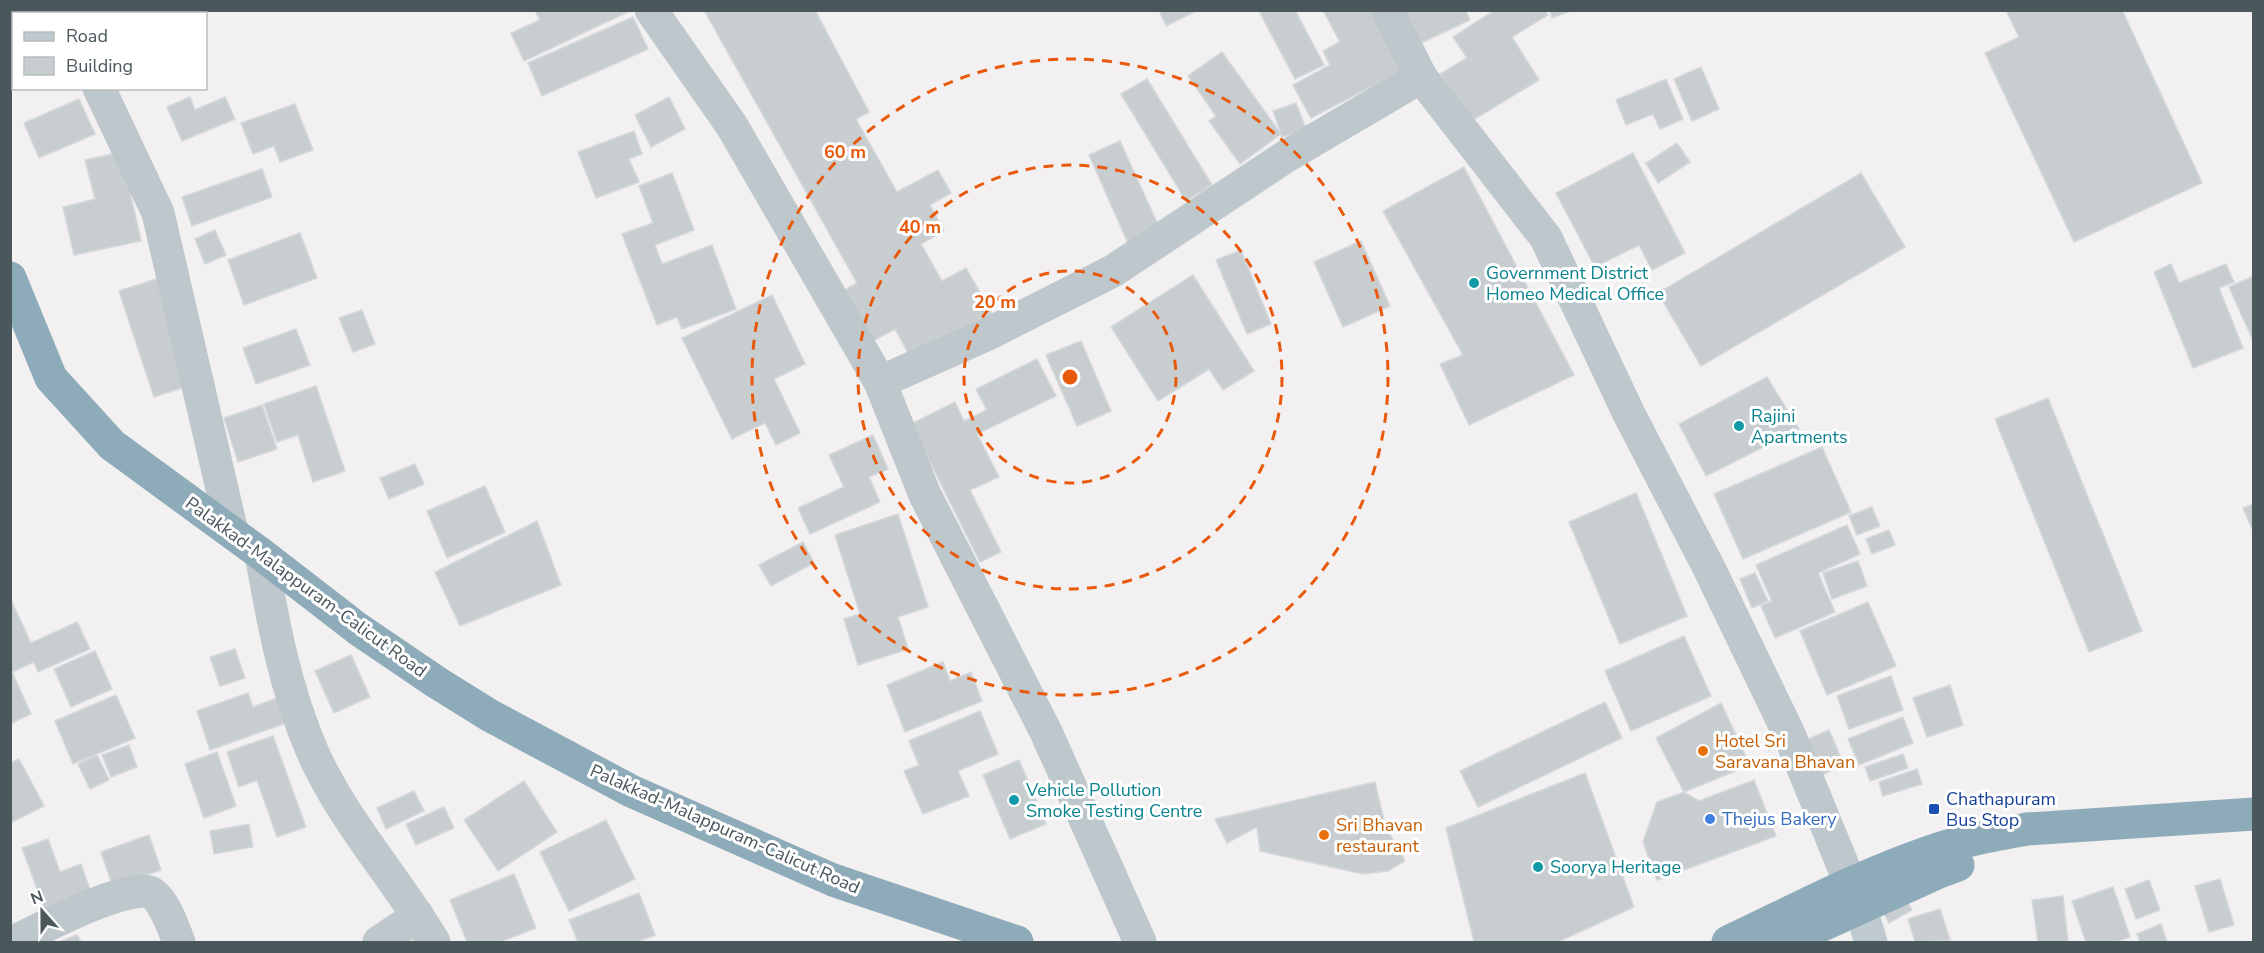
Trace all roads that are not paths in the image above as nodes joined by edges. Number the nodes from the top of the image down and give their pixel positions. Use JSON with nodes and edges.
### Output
{"nodes":[{"id":1,"x":651,"y":10,"type":"edge"},
{"id":2,"x":1387,"y":10,"type":"edge"},
{"id":3,"x":1421,"y":77,"type":"junction"},
{"id":4,"x":100,"y":90,"type":"edge"},
{"id":5,"x":10,"y":278,"type":"edge"},
{"id":6,"x":880,"y":382,"type":"junction"},
{"id":7,"x":232,"y":532,"type":"junction"},
{"id":8,"x":261,"y":554,"type":"junction"},
{"id":9,"x":2253,"y":814,"type":"edge"},
{"id":10,"x":2253,"y":833,"type":"edge"},
{"id":11,"x":1855,"y":896,"type":"junction"},
{"id":12,"x":426,"y":929,"type":"edge"},
{"id":13,"x":13,"y":942,"type":"edge"},
{"id":14,"x":179,"y":942,"type":"edge"},
{"id":15,"x":379,"y":942,"type":"edge"},
{"id":16,"x":1017,"y":942,"type":"edge"},
{"id":17,"x":1140,"y":942,"type":"edge"},
{"id":18,"x":1728,"y":942,"type":"edge"},
{"id":19,"x":1785,"y":942,"type":"edge"},
{"id":20,"x":1871,"y":942,"type":"edge"}],
"edges":[{"from":1,"to":6,"type":"street"},
{"from":2,"to":3,"type":"street"},
{"from":3,"to":6,"type":"street"},
{"from":3,"to":11,"type":"street"},
{"from":4,"to":7,"type":"street"},
{"from":5,"to":7,"type":"highway","name":"Palakkad-Malappuram-Calicut Road"},
{"from":6,"to":17,"type":"street"},
{"from":7,"to":8,"type":"highway","name":"Palakkad-Malappuram-Calicut Road"},
{"from":8,"to":12,"type":"street"},
{"from":8,"to":16,"type":"highway","name":"Palakkad-Malappuram-Calicut Road"},
{"from":9,"to":11,"type":"highway"},
{"from":10,"to":11,"type":"highway"},
{"from":11,"to":18,"type":"highway"},
{"from":11,"to":19,"type":"highway"},
{"from":11,"to":20,"type":"street"},
{"from":12,"to":15,"type":"street"},
{"from":13,"to":14,"type":"street"}]}
